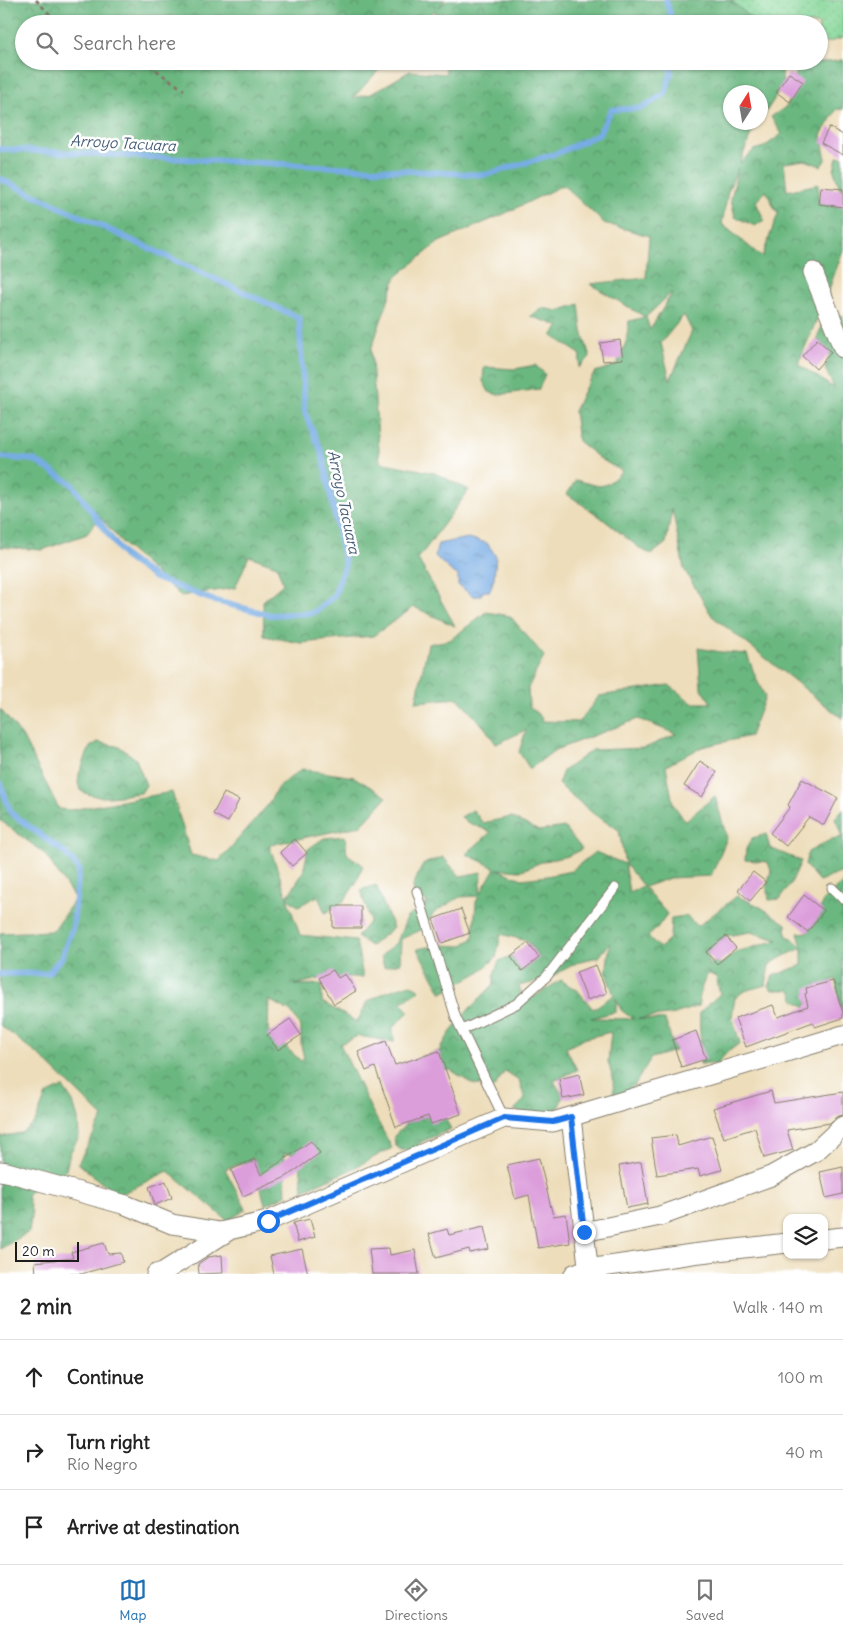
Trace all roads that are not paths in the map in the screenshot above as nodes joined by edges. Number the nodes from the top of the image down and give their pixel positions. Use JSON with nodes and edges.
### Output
{"nodes":[{"id":1,"x":813,"y":272,"type":"dead end"},
{"id":2,"x":843,"y":348,"type":"edge"},
{"id":3,"x":615,"y":888,"type":"dead end"},
{"id":4,"x":832,"y":888,"type":"dead end"},
{"id":5,"x":417,"y":891,"type":"dead end"},
{"id":6,"x":843,"y":899,"type":"edge"},
{"id":7,"x":462,"y":1030,"type":"junction"},
{"id":8,"x":843,"y":1035,"type":"edge"},
{"id":9,"x":571,"y":1117,"type":"junction"},
{"id":10,"x":504,"y":1118,"type":"junction"},
{"id":11,"x":843,"y":1126,"type":"edge"},
{"id":12,"x":0,"y":1171,"type":"edge"},
{"id":13,"x":229,"y":1230,"type":"junction"},
{"id":14,"x":584,"y":1232,"type":"junction"},
{"id":15,"x":843,"y":1237,"type":"edge"},
{"id":16,"x":828,"y":1239,"type":"edge"},
{"id":17,"x":783,"y":1243,"type":"edge"},
{"id":18,"x":583,"y":1272,"type":"edge"},
{"id":19,"x":156,"y":1274,"type":"edge"}],
"edges":[{"from":1,"to":2,"type":"street"},
{"from":3,"to":7,"type":"lane"},
{"from":4,"to":6,"type":"lane"},
{"from":5,"to":7,"type":"lane"},
{"from":7,"to":10,"type":"lane"},
{"from":8,"to":9,"type":"street"},
{"from":9,"to":10,"type":"street"},
{"from":9,"to":14,"type":"street"},
{"from":10,"to":13,"type":"street"},
{"from":11,"to":14,"type":"street"},
{"from":12,"to":13,"type":"street"},
{"from":13,"to":19,"type":"street"},
{"from":14,"to":18,"type":"street"},
{"from":15,"to":16,"type":"street"},
{"from":17,"to":18,"type":"street"}]}
